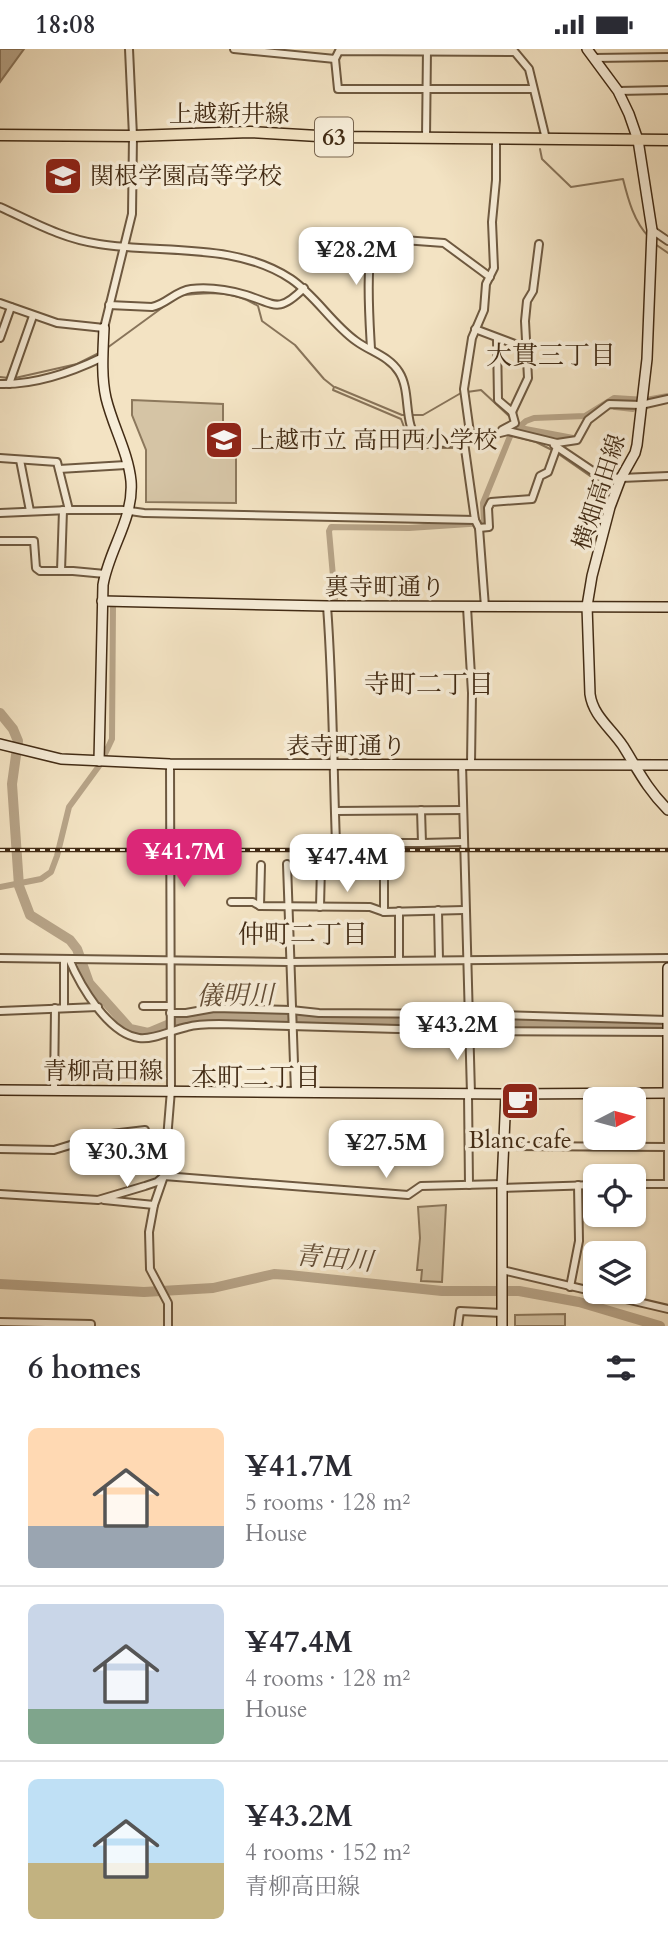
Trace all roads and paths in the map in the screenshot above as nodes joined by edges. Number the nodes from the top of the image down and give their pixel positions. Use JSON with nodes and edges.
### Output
{"nodes":[{"id":1,"x":129,"y":49,"type":"edge"},
{"id":2,"x":234,"y":49,"type":"edge"},
{"id":3,"x":392,"y":50,"type":"edge"},
{"id":4,"x":427,"y":50,"type":"edge"},
{"id":5,"x":513,"y":50,"type":"edge"},
{"id":6,"x":589,"y":53,"type":"edge"},
{"id":7,"x":668,"y":57,"type":"edge"},
{"id":8,"x":335,"y":59,"type":"junction"},
{"id":9,"x":532,"y":89,"type":"junction"},
{"id":10,"x":668,"y":90,"type":"edge"},
{"id":11,"x":426,"y":91,"type":"junction"},
{"id":12,"x":618,"y":91,"type":"junction"},
{"id":13,"x":0,"y":135,"type":"edge"},
{"id":14,"x":133,"y":136,"type":"junction"},
{"id":15,"x":426,"y":138,"type":"junction"},
{"id":16,"x":496,"y":139,"type":"junction"},
{"id":17,"x":546,"y":139,"type":"junction"},
{"id":18,"x":638,"y":140,"type":"junction"},
{"id":19,"x":668,"y":140,"type":"edge"},
{"id":20,"x":0,"y":207,"type":"edge"},
{"id":21,"x":652,"y":230,"type":"junction"},
{"id":22,"x":668,"y":241,"type":"edge"},
{"id":23,"x":539,"y":244,"type":"dead end"},
{"id":24,"x":124,"y":247,"type":"junction"},
{"id":25,"x":490,"y":277,"type":"junction"},
{"id":26,"x":304,"y":288,"type":"junction"},
{"id":27,"x":0,"y":303,"type":"edge"},
{"id":28,"x":109,"y":305,"type":"junction"},
{"id":29,"x":11,"y":307,"type":"junction"},
{"id":30,"x":33,"y":316,"type":"junction"},
{"id":31,"x":104,"y":328,"type":"junction"},
{"id":32,"x":475,"y":329,"type":"junction"},
{"id":33,"x":0,"y":338,"type":"edge"},
{"id":34,"x":497,"y":339,"type":"junction"},
{"id":35,"x":371,"y":349,"type":"junction"},
{"id":36,"x":528,"y":349,"type":"junction"},
{"id":37,"x":103,"y":357,"type":"junction"},
{"id":38,"x":0,"y":384,"type":"edge"},
{"id":39,"x":9,"y":384,"type":"junction"},
{"id":40,"x":668,"y":399,"type":"edge"},
{"id":41,"x":641,"y":405,"type":"junction"},
{"id":42,"x":512,"y":412,"type":"junction"},
{"id":43,"x":515,"y":423,"type":"junction"},
{"id":44,"x":497,"y":433,"type":"junction"},
{"id":45,"x":520,"y":434,"type":"junction"},
{"id":46,"x":468,"y":441,"type":"junction"},
{"id":47,"x":553,"y":445,"type":"junction"},
{"id":48,"x":0,"y":458,"type":"edge"},
{"id":49,"x":20,"y":460,"type":"junction"},
{"id":50,"x":127,"y":465,"type":"junction"},
{"id":51,"x":59,"y":469,"type":"junction"},
{"id":52,"x":668,"y":476,"type":"edge"},
{"id":53,"x":621,"y":478,"type":"junction"},
{"id":54,"x":66,"y":510,"type":"junction"},
{"id":55,"x":30,"y":512,"type":"junction"},
{"id":56,"x":128,"y":512,"type":"junction"},
{"id":57,"x":0,"y":513,"type":"edge"},
{"id":58,"x":474,"y":520,"type":"junction"},
{"id":59,"x":479,"y":528,"type":"junction"},
{"id":60,"x":0,"y":541,"type":"edge"},
{"id":61,"x":61,"y":571,"type":"junction"},
{"id":62,"x":105,"y":574,"type":"junction"},
{"id":63,"x":102,"y":601,"type":"junction"},
{"id":64,"x":327,"y":606,"type":"junction"},
{"id":65,"x":587,"y":606,"type":"junction"},
{"id":66,"x":467,"y":607,"type":"junction"},
{"id":67,"x":485,"y":607,"type":"junction"},
{"id":68,"x":668,"y":607,"type":"edge"},
{"id":69,"x":4,"y":743,"type":"edge"},
{"id":70,"x":99,"y":761,"type":"junction"},
{"id":71,"x":170,"y":764,"type":"junction"},
{"id":72,"x":466,"y":764,"type":"junction"},
{"id":73,"x":632,"y":764,"type":"junction"},
{"id":74,"x":668,"y":765,"type":"edge"},
{"id":75,"x":333,"y":766,"type":"junction"},
{"id":76,"x":421,"y":810,"type":"junction"},
{"id":77,"x":463,"y":810,"type":"junction"},
{"id":78,"x":668,"y":810,"type":"edge"},
{"id":79,"x":335,"y":811,"type":"junction"},
{"id":80,"x":463,"y":842,"type":"junction"},
{"id":81,"x":422,"y":843,"type":"junction"},
{"id":82,"x":261,"y":865,"type":"dead end"},
{"id":83,"x":287,"y":865,"type":"dead end"},
{"id":84,"x":321,"y":866,"type":"dead end"},
{"id":85,"x":384,"y":868,"type":"dead end"},
{"id":86,"x":231,"y":902,"type":"dead end"},
{"id":87,"x":260,"y":906,"type":"junction"},
{"id":88,"x":287,"y":907,"type":"junction"},
{"id":89,"x":320,"y":907,"type":"junction"},
{"id":90,"x":464,"y":909,"type":"junction"},
{"id":91,"x":438,"y":910,"type":"junction"},
{"id":92,"x":399,"y":911,"type":"junction"},
{"id":93,"x":384,"y":912,"type":"junction"},
{"id":94,"x":0,"y":958,"type":"edge"},
{"id":95,"x":668,"y":958,"type":"edge"},
{"id":96,"x":67,"y":959,"type":"junction"},
{"id":97,"x":467,"y":959,"type":"junction"},
{"id":98,"x":170,"y":960,"type":"junction"},
{"id":99,"x":399,"y":960,"type":"junction"},
{"id":100,"x":439,"y":960,"type":"junction"},
{"id":101,"x":289,"y":963,"type":"junction"},
{"id":102,"x":668,"y":968,"type":"edge"},
{"id":103,"x":143,"y":1006,"type":"dead end"},
{"id":104,"x":64,"y":1007,"type":"junction"},
{"id":105,"x":97,"y":1007,"type":"junction"},
{"id":106,"x":55,"y":1008,"type":"junction"},
{"id":107,"x":0,"y":1011,"type":"edge"},
{"id":108,"x":291,"y":1011,"type":"junction"},
{"id":109,"x":170,"y":1012,"type":"junction"},
{"id":110,"x":468,"y":1014,"type":"junction"},
{"id":111,"x":667,"y":1020,"type":"edge"},
{"id":112,"x":292,"y":1025,"type":"junction"},
{"id":113,"x":171,"y":1030,"type":"junction"},
{"id":114,"x":470,"y":1031,"type":"junction"},
{"id":115,"x":668,"y":1032,"type":"edge"},
{"id":116,"x":0,"y":1090,"type":"edge"},
{"id":117,"x":171,"y":1090,"type":"junction"},
{"id":118,"x":54,"y":1091,"type":"junction"},
{"id":119,"x":295,"y":1092,"type":"junction"},
{"id":120,"x":668,"y":1093,"type":"edge"},
{"id":121,"x":469,"y":1094,"type":"junction"},
{"id":122,"x":506,"y":1094,"type":"junction"},
{"id":123,"x":145,"y":1130,"type":"dead end"},
{"id":124,"x":503,"y":1146,"type":"junction"},
{"id":125,"x":668,"y":1147,"type":"edge"},
{"id":126,"x":0,"y":1149,"type":"edge"},
{"id":127,"x":164,"y":1176,"type":"junction"},
{"id":128,"x":646,"y":1184,"type":"edge"},
{"id":129,"x":668,"y":1184,"type":"edge"},
{"id":130,"x":469,"y":1185,"type":"junction"},
{"id":131,"x":578,"y":1185,"type":"junction"},
{"id":132,"x":583,"y":1185,"type":"edge"},
{"id":133,"x":502,"y":1186,"type":"junction"},
{"id":134,"x":0,"y":1194,"type":"edge"},
{"id":135,"x":98,"y":1200,"type":"junction"},
{"id":136,"x":154,"y":1205,"type":"junction"},
{"id":137,"x":502,"y":1270,"type":"junction"},
{"id":138,"x":570,"y":1287,"type":"junction"},
{"id":139,"x":668,"y":1308,"type":"edge"},
{"id":140,"x":502,"y":1310,"type":"junction"},
{"id":141,"x":0,"y":1322,"type":"edge"},
{"id":142,"x":9,"y":1324,"type":"edge"},
{"id":143,"x":91,"y":1326,"type":"edge"},
{"id":144,"x":168,"y":1326,"type":"edge"},
{"id":145,"x":458,"y":1326,"type":"edge"},
{"id":146,"x":502,"y":1326,"type":"edge"}],
"edges":[{"from":1,"to":14,"type":"street"},
{"from":2,"to":8,"type":"street"},
{"from":3,"to":4,"type":"street"},
{"from":3,"to":8,"type":"street"},
{"from":4,"to":5,"type":"street"},
{"from":4,"to":11,"type":"street"},
{"from":5,"to":9,"type":"street"},
{"from":6,"to":7,"type":"street"},
{"from":6,"to":12,"type":"street","name":"横畑高田線"},
{"from":8,"to":11,"type":"street"},
{"from":9,"to":11,"type":"street"},
{"from":9,"to":17,"type":"street"},
{"from":10,"to":12,"type":"street"},
{"from":11,"to":15,"type":"street"},
{"from":12,"to":18,"type":"street","name":"横畑高田線"},
{"from":13,"to":14,"type":"main road","name":"上越新井線","number":"63"},
{"from":14,"to":15,"type":"main road","name":"上越新井線","number":"63"},
{"from":14,"to":24,"type":"street"},
{"from":15,"to":16,"type":"main road","name":"上越新井線","number":"63"},
{"from":16,"to":17,"type":"main road","name":"上越新井線","number":"63"},
{"from":16,"to":25,"type":"street"},
{"from":17,"to":18,"type":"main road","name":"上越新井線","number":"63"},
{"from":18,"to":19,"type":"main road","name":"上越新井線","number":"63"},
{"from":18,"to":21,"type":"street","name":"横畑高田線"},
{"from":20,"to":24,"type":"street"},
{"from":21,"to":22,"type":"street"},
{"from":21,"to":41,"type":"street","name":"横畑高田線"},
{"from":23,"to":36,"type":"street"},
{"from":24,"to":26,"type":"street"},
{"from":24,"to":28,"type":"street"},
{"from":25,"to":32,"type":"street"},
{"from":25,"to":35,"type":"street"},
{"from":26,"to":28,"type":"street"},
{"from":26,"to":35,"type":"street"},
{"from":27,"to":29,"type":"street"},
{"from":28,"to":31,"type":"street"},
{"from":29,"to":30,"type":"street"},
{"from":29,"to":33,"type":"street"},
{"from":30,"to":31,"type":"street"},
{"from":30,"to":39,"type":"street"},
{"from":31,"to":37,"type":"street"},
{"from":32,"to":34,"type":"street"},
{"from":32,"to":46,"type":"street"},
{"from":34,"to":36,"type":"street"},
{"from":34,"to":42,"type":"street"},
{"from":35,"to":46,"type":"street"},
{"from":36,"to":42,"type":"street"},
{"from":37,"to":39,"type":"street"},
{"from":37,"to":50,"type":"street"},
{"from":38,"to":39,"type":"street"},
{"from":40,"to":41,"type":"street"},
{"from":41,"to":47,"type":"street"},
{"from":41,"to":53,"type":"street","name":"横畑高田線"},
{"from":42,"to":43,"type":"street"},
{"from":43,"to":44,"type":"street"},
{"from":43,"to":45,"type":"street"},
{"from":44,"to":45,"type":"street"},
{"from":44,"to":46,"type":"street"},
{"from":45,"to":47,"type":"street"},
{"from":46,"to":58,"type":"street"},
{"from":47,"to":53,"type":"street"},
{"from":47,"to":59,"type":"street"},
{"from":48,"to":49,"type":"street"},
{"from":49,"to":51,"type":"street"},
{"from":49,"to":55,"type":"street"},
{"from":50,"to":51,"type":"street"},
{"from":50,"to":56,"type":"street"},
{"from":51,"to":54,"type":"street"},
{"from":52,"to":53,"type":"street"},
{"from":53,"to":65,"type":"street","name":"横畑高田線"},
{"from":54,"to":55,"type":"street"},
{"from":54,"to":56,"type":"street"},
{"from":54,"to":61,"type":"street"},
{"from":55,"to":57,"type":"street"},
{"from":56,"to":58,"type":"street"},
{"from":56,"to":62,"type":"street"},
{"from":58,"to":59,"type":"street"},
{"from":59,"to":67,"type":"street"},
{"from":60,"to":61,"type":"street"},
{"from":61,"to":62,"type":"street"},
{"from":62,"to":63,"type":"street"},
{"from":63,"to":64,"type":"street","name":"裏寺町通り"},
{"from":63,"to":70,"type":"street"},
{"from":64,"to":66,"type":"street","name":"裏寺町通り"},
{"from":64,"to":75,"type":"street"},
{"from":65,"to":67,"type":"street","name":"裏寺町通り"},
{"from":65,"to":68,"type":"street","name":"裏寺町通り"},
{"from":65,"to":73,"type":"street","name":"横畑高田線"},
{"from":66,"to":67,"type":"street","name":"裏寺町通り"},
{"from":66,"to":72,"type":"street"},
{"from":69,"to":70,"type":"street","name":"表寺町通り"},
{"from":70,"to":71,"type":"street","name":"表寺町通り"},
{"from":71,"to":75,"type":"street","name":"表寺町通り"},
{"from":71,"to":98,"type":"street"},
{"from":72,"to":73,"type":"street","name":"表寺町通り"},
{"from":72,"to":75,"type":"street","name":"表寺町通り"},
{"from":72,"to":77,"type":"street"},
{"from":73,"to":74,"type":"street","name":"表寺町通り"},
{"from":73,"to":78,"type":"street","name":"横畑高田線"},
{"from":75,"to":79,"type":"street"},
{"from":76,"to":77,"type":"street"},
{"from":76,"to":79,"type":"street"},
{"from":76,"to":81,"type":"street"},
{"from":77,"to":80,"type":"street"},
{"from":79,"to":81,"type":"street"},
{"from":80,"to":81,"type":"street"},
{"from":80,"to":90,"type":"street"},
{"from":82,"to":87,"type":"street"},
{"from":83,"to":88,"type":"street"},
{"from":84,"to":89,"type":"street"},
{"from":85,"to":93,"type":"street"},
{"from":86,"to":87,"type":"street"},
{"from":87,"to":88,"type":"street"},
{"from":88,"to":89,"type":"street"},
{"from":88,"to":101,"type":"street"},
{"from":89,"to":93,"type":"street"},
{"from":90,"to":91,"type":"street"},
{"from":90,"to":97,"type":"street"},
{"from":91,"to":92,"type":"street"},
{"from":91,"to":100,"type":"street"},
{"from":92,"to":93,"type":"street"},
{"from":92,"to":99,"type":"street"},
{"from":94,"to":96,"type":"street"},
{"from":95,"to":97,"type":"street"},
{"from":96,"to":98,"type":"street"},
{"from":96,"to":104,"type":"street"},
{"from":96,"to":105,"type":"street"},
{"from":97,"to":100,"type":"street"},
{"from":97,"to":110,"type":"street"},
{"from":98,"to":101,"type":"street"},
{"from":98,"to":109,"type":"street"},
{"from":99,"to":100,"type":"street"},
{"from":99,"to":101,"type":"street"},
{"from":101,"to":108,"type":"street"},
{"from":102,"to":111,"type":"street"},
{"from":103,"to":109,"type":"street"},
{"from":104,"to":105,"type":"street"},
{"from":104,"to":106,"type":"street"},
{"from":105,"to":113,"type":"street"},
{"from":106,"to":107,"type":"street"},
{"from":106,"to":118,"type":"street"},
{"from":108,"to":109,"type":"street"},
{"from":108,"to":110,"type":"street"},
{"from":108,"to":112,"type":"street"},
{"from":109,"to":113,"type":"street"},
{"from":110,"to":111,"type":"street"},
{"from":110,"to":114,"type":"street"},
{"from":111,"to":115,"type":"street"},
{"from":112,"to":113,"type":"street"},
{"from":112,"to":114,"type":"street"},
{"from":112,"to":119,"type":"street"},
{"from":113,"to":117,"type":"street"},
{"from":114,"to":115,"type":"street"},
{"from":114,"to":121,"type":"street"},
{"from":115,"to":120,"type":"street"},
{"from":116,"to":118,"type":"street","name":"青柳高田線"},
{"from":117,"to":118,"type":"street","name":"青柳高田線"},
{"from":117,"to":119,"type":"street","name":"青柳高田線"},
{"from":117,"to":127,"type":"street"},
{"from":119,"to":121,"type":"street","name":"青柳高田線"},
{"from":120,"to":122,"type":"street","name":"青柳高田線"},
{"from":120,"to":125,"type":"street"},
{"from":121,"to":122,"type":"street","name":"青柳高田線"},
{"from":121,"to":130,"type":"street"},
{"from":122,"to":124,"type":"street"},
{"from":123,"to":126,"type":"street"},
{"from":124,"to":125,"type":"street"},
{"from":124,"to":133,"type":"street"},
{"from":125,"to":129,"type":"street"},
{"from":127,"to":130,"type":"street"},
{"from":127,"to":135,"type":"street"},
{"from":127,"to":136,"type":"street"},
{"from":128,"to":129,"type":"street"},
{"from":130,"to":133,"type":"street"},
{"from":131,"to":132,"type":"street"},
{"from":131,"to":133,"type":"street"},
{"from":131,"to":138,"type":"street"},
{"from":133,"to":137,"type":"street"},
{"from":134,"to":135,"type":"street"},
{"from":135,"to":136,"type":"street"},
{"from":136,"to":144,"type":"street"},
{"from":137,"to":138,"type":"street"},
{"from":137,"to":140,"type":"street"},
{"from":138,"to":139,"type":"street"},
{"from":140,"to":145,"type":"street"},
{"from":140,"to":146,"type":"street"},
{"from":141,"to":142,"type":"street"},
{"from":142,"to":143,"type":"street"}]}
